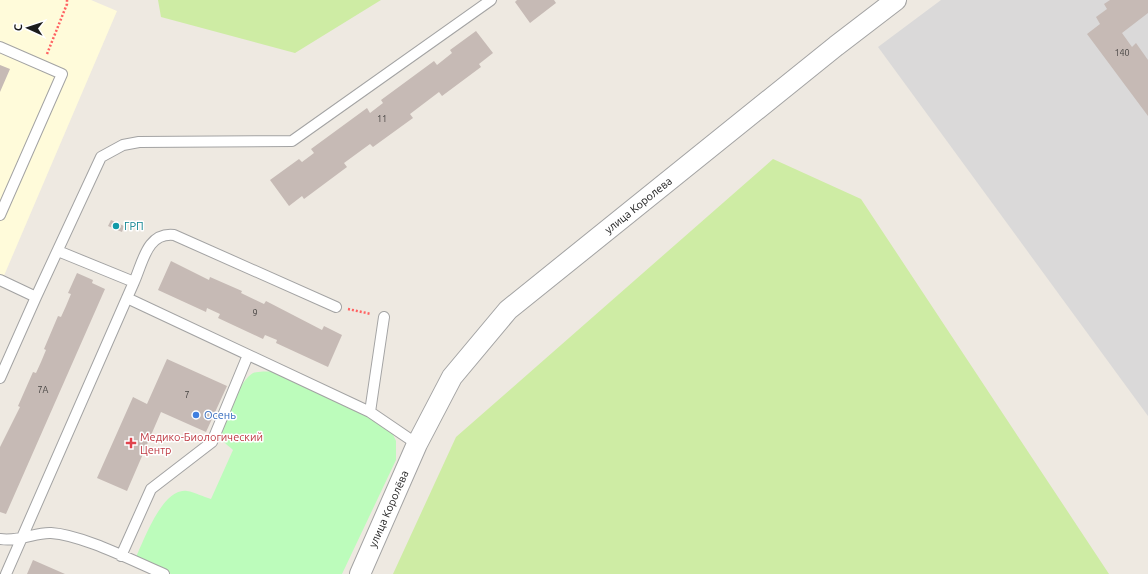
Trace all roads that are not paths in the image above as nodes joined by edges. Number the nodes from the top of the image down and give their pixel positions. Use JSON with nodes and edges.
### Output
{"nodes":[{"id":1,"x":491,"y":0,"type":"edge"},
{"id":2,"x":896,"y":0,"type":"edge"},
{"id":3,"x":0,"y":47,"type":"edge"},
{"id":4,"x":0,"y":215,"type":"edge"},
{"id":5,"x":58,"y":251,"type":"junction"},
{"id":6,"x":0,"y":280,"type":"edge"},
{"id":7,"x":134,"y":282,"type":"junction"},
{"id":8,"x":36,"y":297,"type":"junction"},
{"id":9,"x":127,"y":298,"type":"junction"},
{"id":10,"x":336,"y":307,"type":"road end"},
{"id":11,"x":384,"y":317,"type":"road end"},
{"id":12,"x":248,"y":355,"type":"junction"},
{"id":13,"x":0,"y":378,"type":"edge"},
{"id":14,"x":370,"y":412,"type":"junction"},
{"id":15,"x":417,"y":444,"type":"junction"},
{"id":16,"x":0,"y":539,"type":"edge"},
{"id":17,"x":21,"y":539,"type":"junction"},
{"id":18,"x":121,"y":556,"type":"junction"},
{"id":19,"x":6,"y":574,"type":"edge"},
{"id":20,"x":164,"y":574,"type":"edge"},
{"id":21,"x":360,"y":574,"type":"edge"}],
"edges":[{"from":1,"to":5,"type":"lane"},
{"from":2,"to":15,"type":"street","name":"улица Королева"},
{"from":3,"to":4,"type":"lane"},
{"from":5,"to":7,"type":"lane"},
{"from":5,"to":8,"type":"lane"},
{"from":6,"to":8,"type":"lane"},
{"from":7,"to":9,"type":"lane"},
{"from":7,"to":10,"type":"lane"},
{"from":8,"to":13,"type":"lane"},
{"from":9,"to":12,"type":"lane"},
{"from":9,"to":17,"type":"lane"},
{"from":11,"to":14,"type":"lane"},
{"from":12,"to":14,"type":"lane"},
{"from":12,"to":18,"type":"lane"},
{"from":14,"to":15,"type":"lane"},
{"from":15,"to":21,"type":"street","name":"улица Королёва"},
{"from":16,"to":17,"type":"lane"},
{"from":17,"to":18,"type":"lane"},
{"from":17,"to":19,"type":"lane"},
{"from":18,"to":20,"type":"lane"}]}
